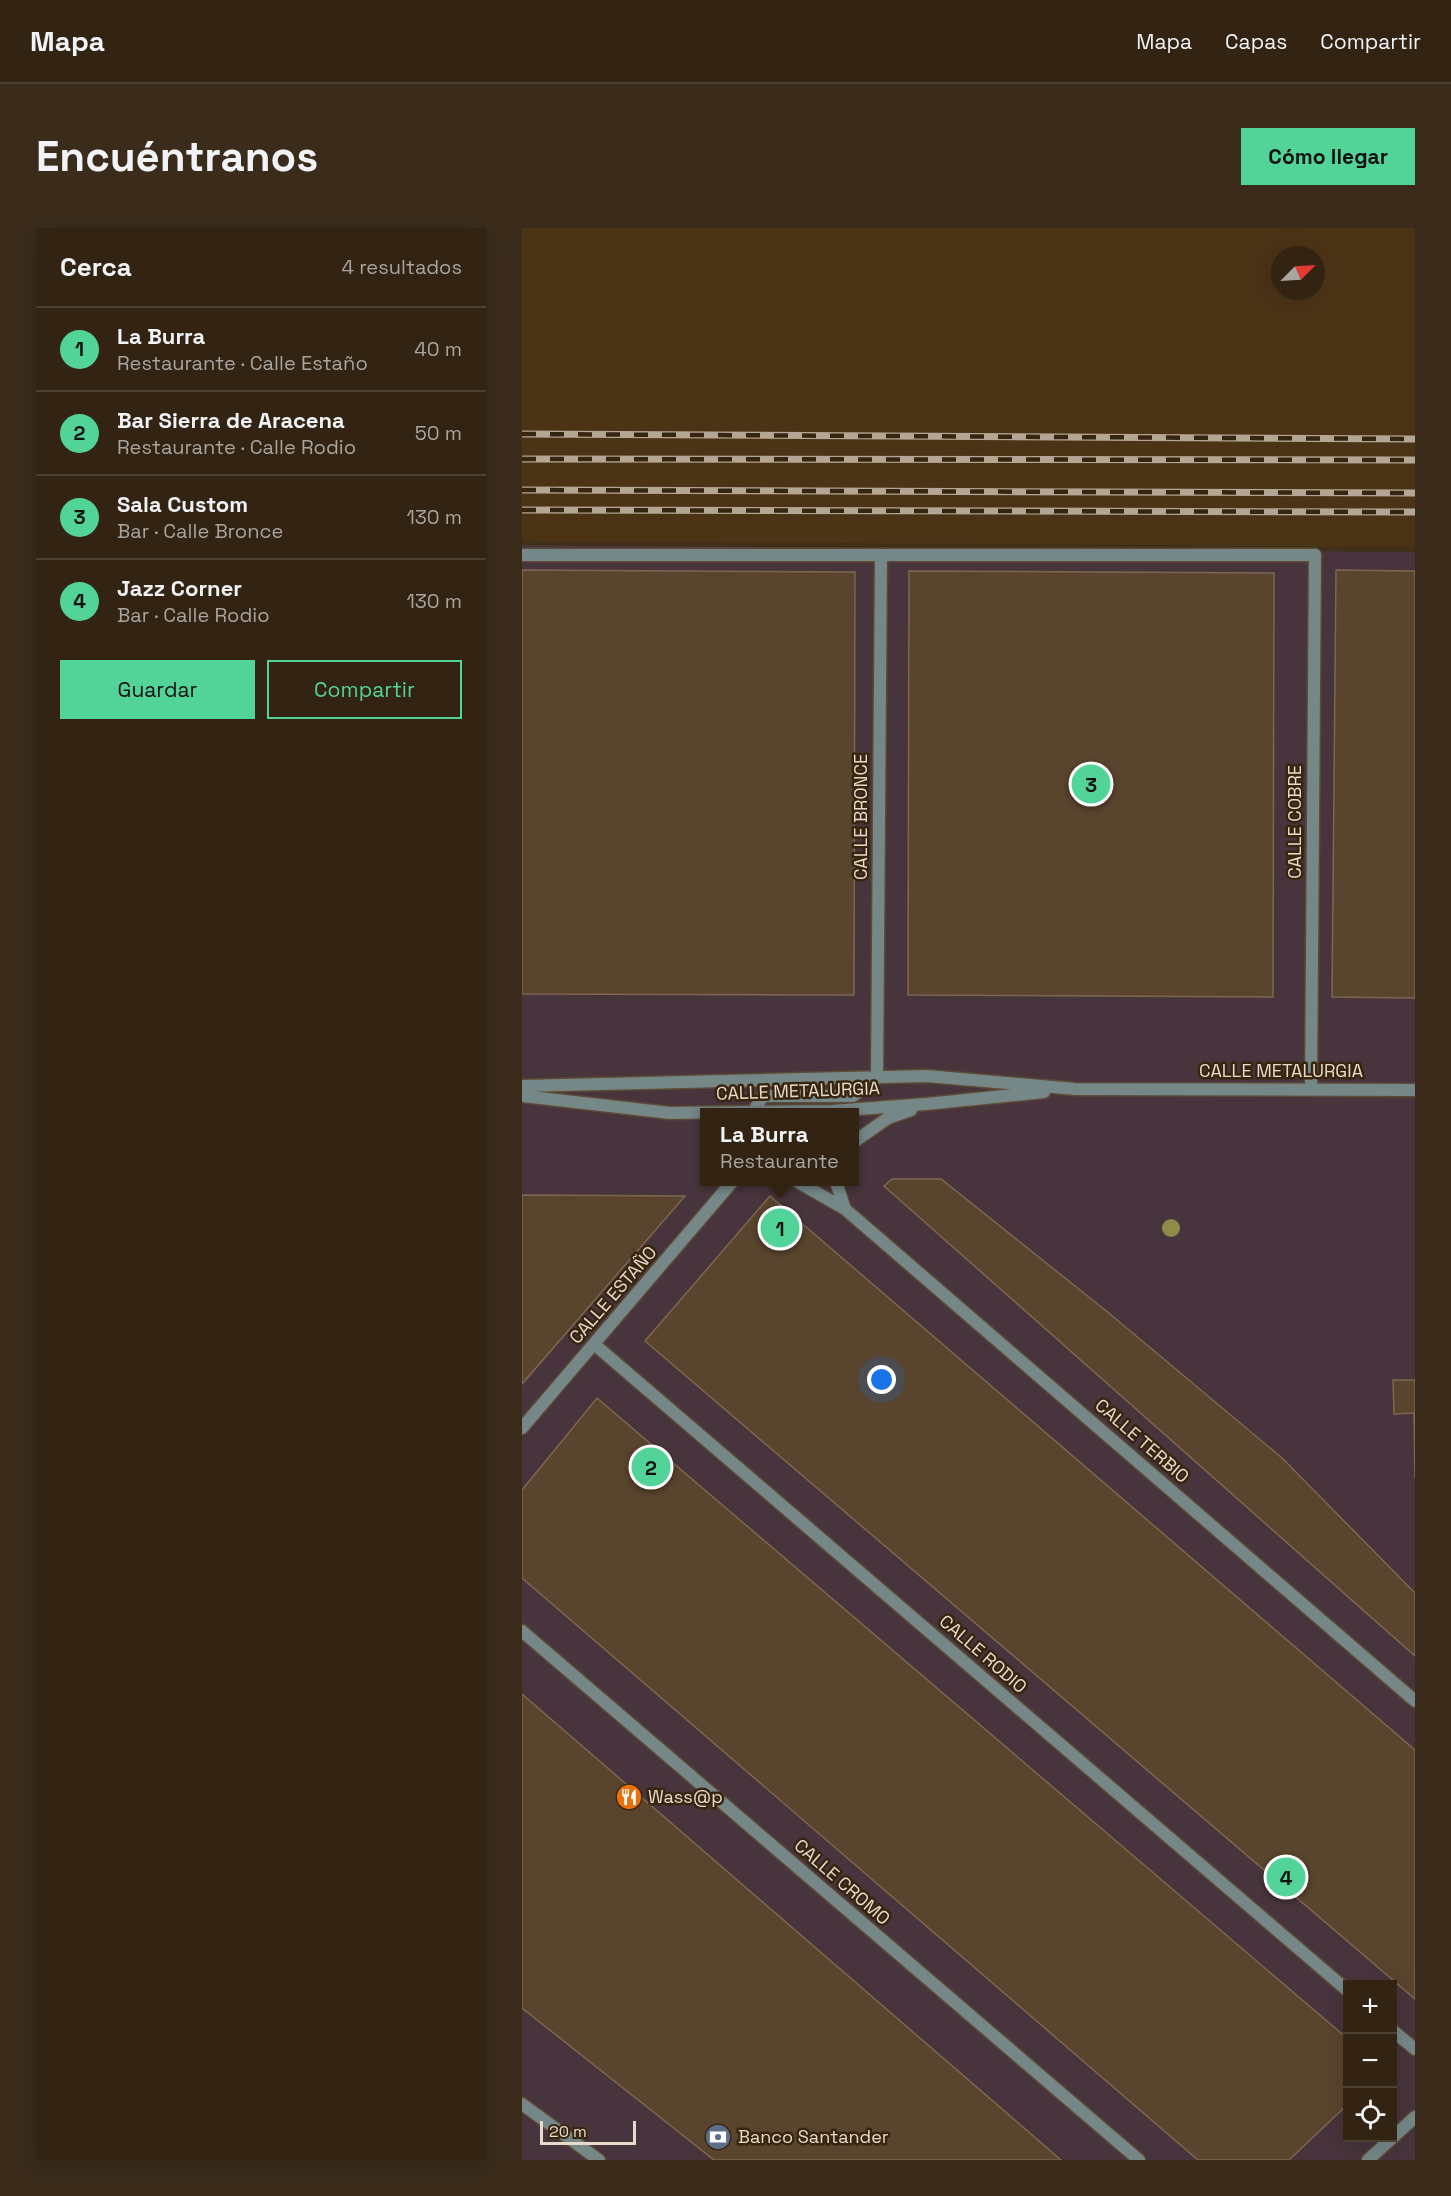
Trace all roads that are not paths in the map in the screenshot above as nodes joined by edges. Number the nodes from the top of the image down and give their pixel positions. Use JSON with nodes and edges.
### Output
{"nodes":[{"id":1,"x":522,"y":555,"type":"edge"},
{"id":2,"x":881,"y":555,"type":"junction"},
{"id":3,"x":877,"y":1078,"type":"junction"},
{"id":4,"x":522,"y":1086,"type":"edge"},
{"id":5,"x":1075,"y":1089,"type":"junction"},
{"id":6,"x":1311,"y":1089,"type":"junction"},
{"id":7,"x":1415,"y":1090,"type":"edge"},
{"id":8,"x":522,"y":1096,"type":"edge"},
{"id":9,"x":926,"y":1104,"type":"junction"},
{"id":10,"x":756,"y":1108,"type":"edge"},
{"id":11,"x":859,"y":1109,"type":"edge"},
{"id":12,"x":692,"y":1112,"type":"junction"},
{"id":13,"x":700,"y":1112,"type":"edge"},
{"id":14,"x":700,"y":1119,"type":"edge"},
{"id":15,"x":859,"y":1137,"type":"edge"},
{"id":16,"x":731,"y":1186,"type":"edge"},
{"id":17,"x":805,"y":1186,"type":"edge"},
{"id":18,"x":837,"y":1186,"type":"edge"},
{"id":19,"x":845,"y":1209,"type":"junction"},
{"id":20,"x":594,"y":1344,"type":"junction"},
{"id":21,"x":522,"y":1428,"type":"edge"},
{"id":22,"x":522,"y":1630,"type":"edge"},
{"id":23,"x":1415,"y":1701,"type":"edge"},
{"id":24,"x":1343,"y":1988,"type":"edge"},
{"id":25,"x":1397,"y":2034,"type":"edge"},
{"id":26,"x":1415,"y":2049,"type":"edge"},
{"id":27,"x":522,"y":2104,"type":"edge"},
{"id":28,"x":1415,"y":2117,"type":"edge"},
{"id":29,"x":599,"y":2160,"type":"edge"},
{"id":30,"x":1139,"y":2160,"type":"edge"},
{"id":31,"x":1368,"y":2160,"type":"edge"}],
"edges":[{"from":1,"to":2,"type":"street"},
{"from":2,"to":3,"type":"street","name":"CALLE BRONCE"},
{"from":2,"to":6,"type":"street","name":"CALLE COBRE"},
{"from":3,"to":4,"type":"street","name":"CALLE METALURGIA"},
{"from":3,"to":5,"type":"street","name":"CALLE METALURGIA"},
{"from":3,"to":10,"type":"street"},
{"from":5,"to":6,"type":"street","name":"CALLE METALURGIA"},
{"from":5,"to":9,"type":"street","name":"CALLE METALURGIA"},
{"from":6,"to":7,"type":"street","name":"CALLE METALURGIA"},
{"from":8,"to":12,"type":"street","name":"CALLE METALURGIA"},
{"from":9,"to":11,"type":"street","name":"CALLE METALURGIA"},
{"from":9,"to":15,"type":"street"},
{"from":12,"to":13,"type":"street","name":"CALLE METALURGIA"},
{"from":12,"to":14,"type":"street"},
{"from":16,"to":20,"type":"street","name":"CALLE ESTAÑO"},
{"from":17,"to":19,"type":"street","name":"CALLE TERBIO"},
{"from":18,"to":19,"type":"street"},
{"from":19,"to":23,"type":"street","name":"CALLE TERBIO"},
{"from":20,"to":21,"type":"street","name":"CALLE ESTAÑO"},
{"from":20,"to":24,"type":"street","name":"CALLE RODIO"},
{"from":22,"to":30,"type":"street","name":"CALLE CROMO"},
{"from":25,"to":26,"type":"street"},
{"from":27,"to":29,"type":"street"},
{"from":28,"to":31,"type":"street"}]}
